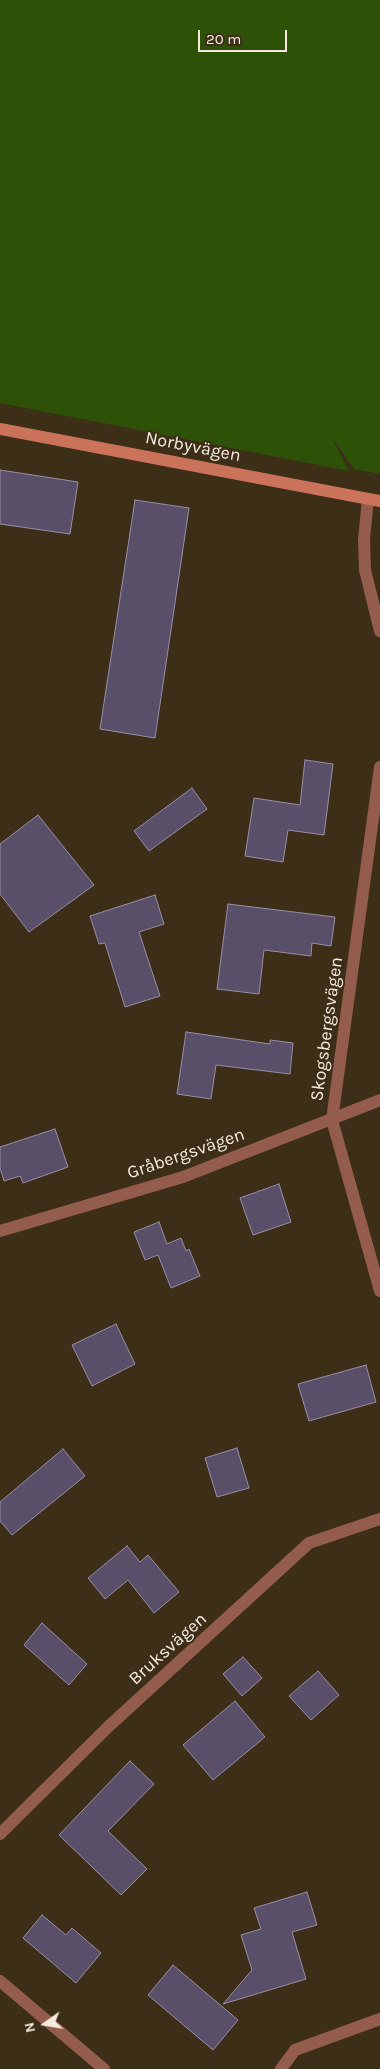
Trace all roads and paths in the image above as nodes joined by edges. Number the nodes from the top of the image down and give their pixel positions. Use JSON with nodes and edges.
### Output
{"nodes":[{"id":1,"x":0,"y":429,"type":"edge"},
{"id":2,"x":374,"y":500,"type":"edge"},
{"id":3,"x":380,"y":631,"type":"edge"},
{"id":4,"x":380,"y":767,"type":"edge"},
{"id":5,"x":380,"y":1100,"type":"edge"},
{"id":6,"x":332,"y":1120,"type":"junction"},
{"id":7,"x":0,"y":1231,"type":"edge"},
{"id":8,"x":380,"y":1291,"type":"edge"},
{"id":9,"x":380,"y":1520,"type":"edge"},
{"id":10,"x":0,"y":1834,"type":"edge"},
{"id":11,"x":0,"y":1981,"type":"edge"},
{"id":12,"x":380,"y":2019,"type":"edge"},
{"id":13,"x":104,"y":2069,"type":"edge"},
{"id":14,"x":281,"y":2069,"type":"edge"}],
"edges":[{"from":1,"to":2,"type":"street","name":"Norbyvägen"},
{"from":2,"to":3,"type":"street"},
{"from":4,"to":6,"type":"street","name":"Skogsbergsvägen"},
{"from":5,"to":6,"type":"street","name":"Gråbergsvägen"},
{"from":6,"to":7,"type":"street","name":"Gråbergsvägen"},
{"from":6,"to":8,"type":"street","name":"Skogsbergsvägen"},
{"from":9,"to":10,"type":"street","name":"Bruksvägen"},
{"from":11,"to":13,"type":"street"},
{"from":12,"to":14,"type":"street"}]}
